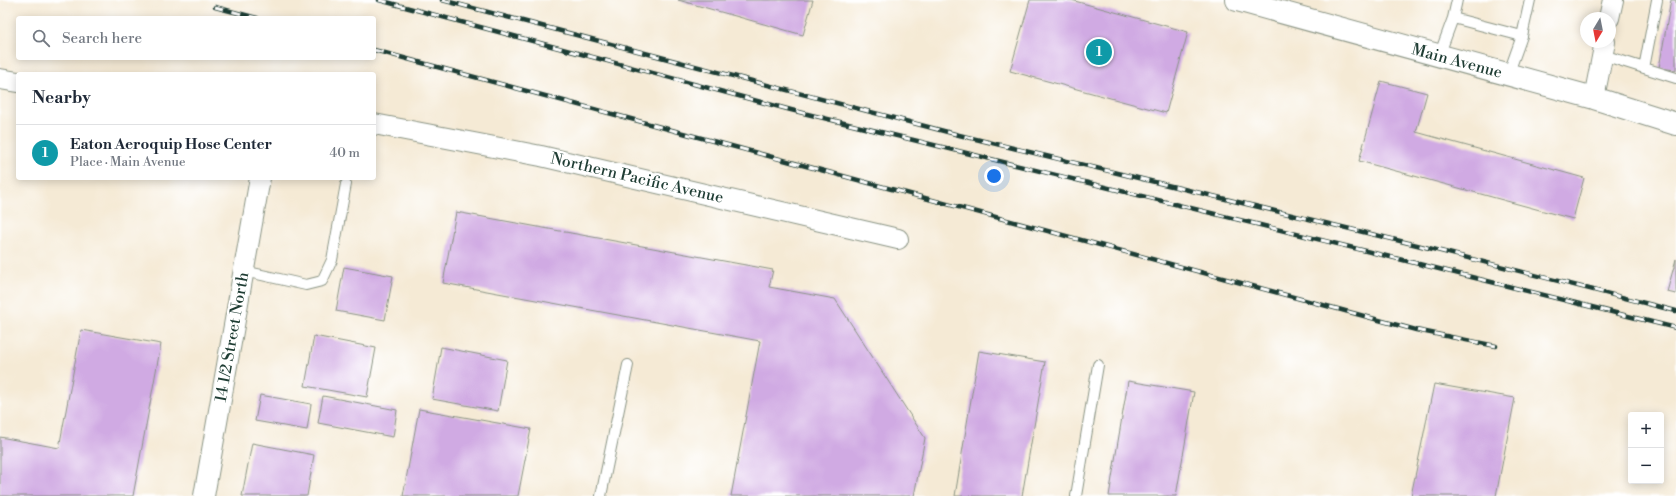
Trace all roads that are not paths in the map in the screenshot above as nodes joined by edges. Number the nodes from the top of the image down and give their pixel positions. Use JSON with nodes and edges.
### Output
{"nodes":[{"id":1,"x":1237,"y":0,"type":"edge"},
{"id":2,"x":1457,"y":0,"type":"edge"},
{"id":3,"x":1530,"y":0,"type":"edge"},
{"id":4,"x":1613,"y":0,"type":"edge"},
{"id":5,"x":1657,"y":0,"type":"edge"},
{"id":6,"x":1611,"y":12,"type":"edge"},
{"id":7,"x":1453,"y":18,"type":"junction"},
{"id":8,"x":1522,"y":36,"type":"junction"},
{"id":9,"x":1604,"y":48,"type":"edge"},
{"id":10,"x":1439,"y":56,"type":"junction"},
{"id":11,"x":1644,"y":68,"type":"junction"},
{"id":12,"x":1508,"y":75,"type":"junction"},
{"id":13,"x":0,"y":78,"type":"edge"},
{"id":14,"x":1676,"y":78,"type":"edge"},
{"id":15,"x":16,"y":82,"type":"edge"},
{"id":16,"x":1594,"y":98,"type":"junction"},
{"id":17,"x":376,"y":124,"type":"edge"},
{"id":18,"x":1676,"y":124,"type":"edge"},
{"id":19,"x":260,"y":180,"type":"edge"},
{"id":20,"x":346,"y":184,"type":"dead end"},
{"id":21,"x":898,"y":239,"type":"dead end"},
{"id":22,"x":244,"y":270,"type":"junction"},
{"id":23,"x":628,"y":365,"type":"dead end"},
{"id":24,"x":1098,"y":365,"type":"dead end"},
{"id":25,"x":204,"y":496,"type":"edge"},
{"id":26,"x":601,"y":496,"type":"edge"},
{"id":27,"x":1076,"y":496,"type":"edge"}],
"edges":[{"from":1,"to":10,"type":"main road","name":"Main Avenue"},
{"from":2,"to":7,"type":"lane"},
{"from":3,"to":8,"type":"lane"},
{"from":4,"to":6,"type":"street"},
{"from":5,"to":11,"type":"lane"},
{"from":7,"to":8,"type":"lane"},
{"from":7,"to":10,"type":"lane"},
{"from":8,"to":12,"type":"lane"},
{"from":9,"to":11,"type":"lane"},
{"from":9,"to":16,"type":"street"},
{"from":10,"to":12,"type":"main road","name":"Main Avenue"},
{"from":11,"to":14,"type":"lane"},
{"from":12,"to":16,"type":"main road","name":"Main Avenue"},
{"from":13,"to":15,"type":"street"},
{"from":16,"to":18,"type":"main road","name":"Main Avenue"},
{"from":17,"to":21,"type":"street","name":"Northern Pacific Avenue"},
{"from":19,"to":22,"type":"street","name":"14 1/2 Street North"},
{"from":20,"to":22,"type":"lane"},
{"from":22,"to":25,"type":"street","name":"14 1/2 Street North"},
{"from":23,"to":26,"type":"lane"},
{"from":24,"to":27,"type":"lane"}]}
